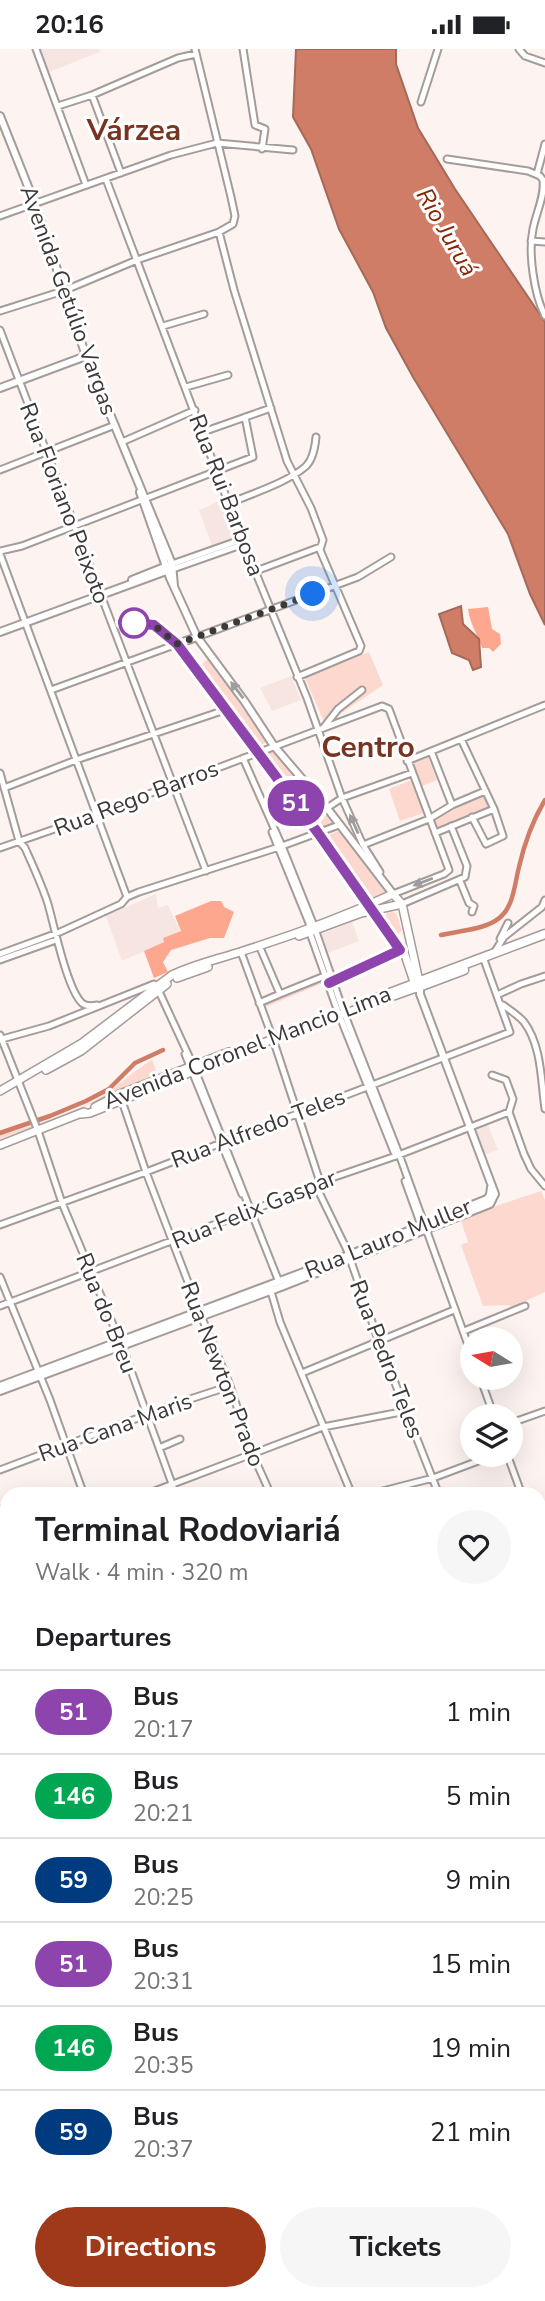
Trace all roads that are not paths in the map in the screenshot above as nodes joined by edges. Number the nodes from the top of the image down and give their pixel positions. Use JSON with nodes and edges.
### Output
{"nodes":[{"id":1,"x":36,"y":49,"type":"edge"},
{"id":2,"x":243,"y":49,"type":"edge"},
{"id":3,"x":438,"y":49,"type":"edge"},
{"id":4,"x":519,"y":49,"type":"edge"},
{"id":5,"x":195,"y":52,"type":"edge"},
{"id":6,"x":545,"y":63,"type":"edge"},
{"id":7,"x":92,"y":95,"type":"junction"},
{"id":8,"x":421,"y":102,"type":"dead end"},
{"id":9,"x":58,"y":106,"type":"junction"},
{"id":10,"x":0,"y":116,"type":"edge"},
{"id":11,"x":217,"y":143,"type":"junction"},
{"id":12,"x":545,"y":144,"type":"edge"},
{"id":13,"x":262,"y":149,"type":"junction"},
{"id":14,"x":293,"y":150,"type":"dead end"},
{"id":15,"x":447,"y":159,"type":"dead end"},
{"id":16,"x":121,"y":173,"type":"junction"},
{"id":17,"x":537,"y":174,"type":"junction"},
{"id":18,"x":106,"y":179,"type":"junction"},
{"id":19,"x":86,"y":185,"type":"junction"},
{"id":20,"x":35,"y":204,"type":"junction"},
{"id":21,"x":0,"y":216,"type":"edge"},
{"id":22,"x":219,"y":232,"type":"junction"},
{"id":23,"x":531,"y":241,"type":"junction"},
{"id":24,"x":545,"y":241,"type":"edge"},
{"id":25,"x":136,"y":260,"type":"junction"},
{"id":26,"x":63,"y":291,"type":"junction"},
{"id":27,"x":0,"y":311,"type":"edge"},
{"id":28,"x":204,"y":314,"type":"dead end"},
{"id":29,"x":545,"y":316,"type":"edge"},
{"id":30,"x":163,"y":326,"type":"junction"},
{"id":31,"x":0,"y":330,"type":"edge"},
{"id":32,"x":86,"y":356,"type":"junction"},
{"id":33,"x":228,"y":375,"type":"dead end"},
{"id":34,"x":18,"y":382,"type":"junction"},
{"id":35,"x":186,"y":387,"type":"junction"},
{"id":36,"x":0,"y":388,"type":"edge"},
{"id":37,"x":271,"y":408,"type":"junction"},
{"id":38,"x":195,"y":410,"type":"junction"},
{"id":39,"x":245,"y":417,"type":"junction"},
{"id":40,"x":115,"y":425,"type":"junction"},
{"id":41,"x":203,"y":432,"type":"junction"},
{"id":42,"x":316,"y":437,"type":"dead end"},
{"id":43,"x":122,"y":442,"type":"junction"},
{"id":44,"x":45,"y":453,"type":"junction"},
{"id":45,"x":0,"y":470,"type":"edge"},
{"id":46,"x":218,"y":470,"type":"junction"},
{"id":47,"x":293,"y":474,"type":"junction"},
{"id":48,"x":143,"y":498,"type":"junction"},
{"id":49,"x":230,"y":503,"type":"junction"},
{"id":50,"x":73,"y":526,"type":"junction"},
{"id":51,"x":244,"y":541,"type":"junction"},
{"id":52,"x":320,"y":547,"type":"junction"},
{"id":53,"x":0,"y":553,"type":"edge"},
{"id":54,"x":391,"y":557,"type":"dead end"},
{"id":55,"x":169,"y":568,"type":"junction"},
{"id":56,"x":256,"y":571,"type":"junction"},
{"id":57,"x":335,"y":586,"type":"junction"},
{"id":58,"x":100,"y":595,"type":"junction"},
{"id":59,"x":271,"y":609,"type":"junction"},
{"id":60,"x":123,"y":622,"type":"dead end"},
{"id":61,"x":24,"y":623,"type":"junction"},
{"id":62,"x":0,"y":632,"type":"edge"},
{"id":63,"x":197,"y":637,"type":"junction"},
{"id":64,"x":177,"y":644,"type":"junction"},
{"id":65,"x":126,"y":662,"type":"junction"},
{"id":66,"x":297,"y":677,"type":"junction"},
{"id":67,"x":51,"y":690,"type":"junction"},
{"id":68,"x":362,"y":690,"type":"dead end"},
{"id":69,"x":545,"y":705,"type":"edge"},
{"id":70,"x":225,"y":710,"type":"junction"},
{"id":71,"x":320,"y":730,"type":"junction"},
{"id":72,"x":153,"y":733,"type":"junction"},
{"id":73,"x":461,"y":739,"type":"junction"},
{"id":74,"x":274,"y":746,"type":"junction"},
{"id":75,"x":431,"y":751,"type":"junction"},
{"id":76,"x":258,"y":752,"type":"junction"},
{"id":77,"x":243,"y":758,"type":"junction"},
{"id":78,"x":76,"y":761,"type":"junction"},
{"id":79,"x":407,"y":761,"type":"junction"},
{"id":80,"x":0,"y":773,"type":"edge"},
{"id":81,"x":412,"y":773,"type":"junction"},
{"id":82,"x":173,"y":785,"type":"junction"},
{"id":83,"x":4,"y":788,"type":"junction"},
{"id":84,"x":485,"y":791,"type":"junction"},
{"id":85,"x":342,"y":798,"type":"junction"},
{"id":86,"x":452,"y":805,"type":"junction"},
{"id":87,"x":327,"y":808,"type":"junction"},
{"id":88,"x":494,"y":809,"type":"junction"},
{"id":89,"x":96,"y":813,"type":"junction"},
{"id":90,"x":472,"y":817,"type":"junction"},
{"id":91,"x":429,"y":819,"type":"junction"},
{"id":92,"x":339,"y":825,"type":"junction"},
{"id":93,"x":451,"y":826,"type":"junction"},
{"id":94,"x":318,"y":833,"type":"junction"},
{"id":95,"x":435,"y":833,"type":"junction"},
{"id":96,"x":19,"y":841,"type":"junction"},
{"id":97,"x":363,"y":845,"type":"junction"},
{"id":98,"x":280,"y":847,"type":"junction"},
{"id":99,"x":0,"y":848,"type":"edge"},
{"id":100,"x":206,"y":871,"type":"junction"},
{"id":101,"x":460,"y":881,"type":"junction"},
{"id":102,"x":387,"y":884,"type":"junction"},
{"id":103,"x":393,"y":894,"type":"junction"},
{"id":104,"x":127,"y":897,"type":"junction"},
{"id":105,"x":402,"y":904,"type":"junction"},
{"id":106,"x":544,"y":906,"type":"edge"},
{"id":107,"x":370,"y":908,"type":"junction"},
{"id":108,"x":472,"y":912,"type":"dead end"},
{"id":109,"x":508,"y":923,"type":"dead end"},
{"id":110,"x":312,"y":930,"type":"junction"},
{"id":111,"x":57,"y":935,"type":"junction"},
{"id":112,"x":545,"y":937,"type":"edge"},
{"id":113,"x":410,"y":944,"type":"junction"},
{"id":114,"x":401,"y":949,"type":"junction"},
{"id":115,"x":261,"y":950,"type":"junction"},
{"id":116,"x":499,"y":953,"type":"junction"},
{"id":117,"x":0,"y":954,"type":"edge"},
{"id":118,"x":242,"y":954,"type":"junction"},
{"id":119,"x":0,"y":960,"type":"edge"},
{"id":120,"x":484,"y":960,"type":"junction"},
{"id":121,"x":328,"y":975,"type":"junction"},
{"id":122,"x":545,"y":976,"type":"edge"},
{"id":123,"x":331,"y":982,"type":"junction"},
{"id":124,"x":156,"y":986,"type":"junction"},
{"id":125,"x":418,"y":987,"type":"junction"},
{"id":126,"x":280,"y":994,"type":"junction"},
{"id":127,"x":497,"y":995,"type":"junction"},
{"id":128,"x":259,"y":1003,"type":"junction"},
{"id":129,"x":501,"y":1003,"type":"junction"},
{"id":130,"x":104,"y":1004,"type":"junction"},
{"id":131,"x":341,"y":1013,"type":"junction"},
{"id":132,"x":1,"y":1037,"type":"edge"},
{"id":133,"x":272,"y":1037,"type":"junction"},
{"id":134,"x":443,"y":1058,"type":"junction"},
{"id":135,"x":192,"y":1069,"type":"junction"},
{"id":136,"x":492,"y":1075,"type":"dead end"},
{"id":137,"x":18,"y":1082,"type":"junction"},
{"id":138,"x":370,"y":1085,"type":"junction"},
{"id":139,"x":0,"y":1091,"type":"edge"},
{"id":140,"x":121,"y":1097,"type":"junction"},
{"id":141,"x":545,"y":1109,"type":"edge"},
{"id":142,"x":296,"y":1112,"type":"junction"},
{"id":143,"x":509,"y":1112,"type":"junction"},
{"id":144,"x":35,"y":1125,"type":"junction"},
{"id":145,"x":469,"y":1127,"type":"junction"},
{"id":146,"x":222,"y":1142,"type":"junction"},
{"id":147,"x":0,"y":1145,"type":"edge"},
{"id":148,"x":398,"y":1155,"type":"junction"},
{"id":149,"x":146,"y":1172,"type":"junction"},
{"id":150,"x":318,"y":1184,"type":"junction"},
{"id":151,"x":545,"y":1187,"type":"edge"},
{"id":152,"x":62,"y":1203,"type":"junction"},
{"id":153,"x":251,"y":1211,"type":"junction"},
{"id":154,"x":0,"y":1225,"type":"edge"},
{"id":155,"x":425,"y":1229,"type":"junction"},
{"id":156,"x":172,"y":1242,"type":"junction"},
{"id":157,"x":350,"y":1257,"type":"junction"},
{"id":158,"x":92,"y":1271,"type":"junction"},
{"id":159,"x":0,"y":1277,"type":"edge"},
{"id":160,"x":275,"y":1285,"type":"junction"},
{"id":161,"x":10,"y":1302,"type":"junction"},
{"id":162,"x":0,"y":1306,"type":"edge"},
{"id":163,"x":526,"y":1306,"type":"dead end"},
{"id":164,"x":454,"y":1310,"type":"junction"},
{"id":165,"x":201,"y":1313,"type":"junction"},
{"id":166,"x":462,"y":1327,"type":"edge"},
{"id":167,"x":474,"y":1327,"type":"edge"},
{"id":168,"x":379,"y":1342,"type":"junction"},
{"id":169,"x":120,"y":1343,"type":"junction"},
{"id":170,"x":302,"y":1373,"type":"junction"},
{"id":171,"x":39,"y":1375,"type":"junction"},
{"id":172,"x":230,"y":1386,"type":"junction"},
{"id":173,"x":0,"y":1389,"type":"edge"},
{"id":174,"x":406,"y":1411,"type":"junction"},
{"id":175,"x":545,"y":1411,"type":"edge"},
{"id":176,"x":147,"y":1415,"type":"junction"},
{"id":177,"x":523,"y":1419,"type":"edge"},
{"id":178,"x":323,"y":1427,"type":"junction"},
{"id":179,"x":180,"y":1439,"type":"dead end"},
{"id":180,"x":65,"y":1445,"type":"junction"},
{"id":181,"x":159,"y":1448,"type":"junction"},
{"id":182,"x":253,"y":1455,"type":"junction"},
{"id":183,"x":462,"y":1467,"type":"edge"},
{"id":184,"x":512,"y":1467,"type":"edge"},
{"id":185,"x":0,"y":1470,"type":"edge"},
{"id":186,"x":433,"y":1478,"type":"junction"},
{"id":187,"x":172,"y":1484,"type":"junction"},
{"id":188,"x":81,"y":1487,"type":"edge"},
{"id":189,"x":164,"y":1487,"type":"edge"},
{"id":190,"x":173,"y":1487,"type":"edge"},
{"id":191,"x":267,"y":1487,"type":"edge"},
{"id":192,"x":349,"y":1487,"type":"edge"},
{"id":193,"x":398,"y":1487,"type":"edge"},
{"id":194,"x":436,"y":1487,"type":"edge"},
{"id":195,"x":519,"y":1487,"type":"edge"}],
"edges":[{"from":1,"to":9,"type":"street"},
{"from":2,"to":13,"type":"street"},
{"from":3,"to":8,"type":"street"},
{"from":4,"to":6,"type":"street"},
{"from":5,"to":7,"type":"street"},
{"from":5,"to":11,"type":"street"},
{"from":7,"to":9,"type":"street"},
{"from":7,"to":16,"type":"street"},
{"from":9,"to":19,"type":"street"},
{"from":10,"to":20,"type":"street","name":"Avenida Getúlio Vargas"},
{"from":11,"to":13,"type":"street"},
{"from":11,"to":16,"type":"street"},
{"from":11,"to":22,"type":"street"},
{"from":12,"to":17,"type":"street"},
{"from":13,"to":14,"type":"street"},
{"from":15,"to":17,"type":"street"},
{"from":16,"to":18,"type":"street"},
{"from":17,"to":23,"type":"street"},
{"from":18,"to":19,"type":"street"},
{"from":18,"to":25,"type":"street","name":"Rua Rui Barbosa"},
{"from":19,"to":20,"type":"street"},
{"from":20,"to":21,"type":"street"},
{"from":20,"to":26,"type":"street","name":"Avenida Getúlio Vargas"},
{"from":22,"to":25,"type":"street"},
{"from":22,"to":37,"type":"street"},
{"from":23,"to":24,"type":"street"},
{"from":23,"to":29,"type":"street"},
{"from":25,"to":26,"type":"street"},
{"from":25,"to":30,"type":"street","name":"Rua Rui Barbosa"},
{"from":26,"to":27,"type":"street"},
{"from":26,"to":32,"type":"street","name":"Avenida Getúlio Vargas"},
{"from":28,"to":30,"type":"street"},
{"from":30,"to":35,"type":"street","name":"Rua Rui Barbosa"},
{"from":31,"to":34,"type":"street","name":"Rua Floriano Peixoto"},
{"from":32,"to":34,"type":"street"},
{"from":32,"to":40,"type":"street","name":"Avenida Getúlio Vargas"},
{"from":33,"to":35,"type":"street"},
{"from":34,"to":36,"type":"street"},
{"from":34,"to":44,"type":"street","name":"Rua Floriano Peixoto"},
{"from":35,"to":38,"type":"street","name":"Rua Rui Barbosa"},
{"from":37,"to":39,"type":"street"},
{"from":37,"to":47,"type":"street"},
{"from":38,"to":41,"type":"street","name":"Rua Rui Barbosa"},
{"from":38,"to":43,"type":"street"},
{"from":39,"to":41,"type":"street"},
{"from":39,"to":46,"type":"street"},
{"from":40,"to":43,"type":"street","name":"Avenida Getúlio Vargas"},
{"from":40,"to":44,"type":"street"},
{"from":41,"to":46,"type":"street","name":"Rua Rui Barbosa"},
{"from":42,"to":47,"type":"street"},
{"from":43,"to":48,"type":"street","name":"Avenida Getúlio Vargas"},
{"from":44,"to":45,"type":"street"},
{"from":44,"to":50,"type":"street","name":"Rua Floriano Peixoto"},
{"from":46,"to":48,"type":"street"},
{"from":46,"to":49,"type":"street","name":"Rua Rui Barbosa"},
{"from":47,"to":49,"type":"street"},
{"from":47,"to":52,"type":"street"},
{"from":48,"to":50,"type":"street"},
{"from":48,"to":55,"type":"street","name":"Avenida Getúlio Vargas"},
{"from":49,"to":51,"type":"street","name":"Rua Rui Barbosa"},
{"from":50,"to":53,"type":"street"},
{"from":50,"to":58,"type":"street","name":"Rua Floriano Peixoto"},
{"from":51,"to":55,"type":"street"},
{"from":51,"to":56,"type":"street","name":"Rua Rui Barbosa"},
{"from":52,"to":56,"type":"street"},
{"from":52,"to":57,"type":"street"},
{"from":53,"to":61,"type":"street"},
{"from":54,"to":57,"type":"street"},
{"from":55,"to":58,"type":"street"},
{"from":55,"to":63,"type":"street","name":"Avenida Getúlio Vargas"},
{"from":56,"to":59,"type":"street","name":"Rua Rui Barbosa"},
{"from":57,"to":59,"type":"street"},
{"from":57,"to":66,"type":"street"},
{"from":58,"to":61,"type":"street"},
{"from":58,"to":65,"type":"street","name":"Rua Floriano Peixoto"},
{"from":59,"to":63,"type":"street"},
{"from":59,"to":66,"type":"street","name":"Rua Rui Barbosa"},
{"from":60,"to":64,"type":"street"},
{"from":61,"to":62,"type":"street"},
{"from":61,"to":67,"type":"street"},
{"from":63,"to":64,"type":"street"},
{"from":74,"to":63,"type":"street","name":"Avenida Getúlio Vargas","one_way":true},
{"from":64,"to":65,"type":"street"},
{"from":64,"to":70,"type":"street"},
{"from":65,"to":67,"type":"street"},
{"from":65,"to":72,"type":"street","name":"Rua Floriano Peixoto"},
{"from":66,"to":71,"type":"street","name":"Rua Rui Barbosa"},
{"from":67,"to":78,"type":"street"},
{"from":68,"to":71,"type":"street"},
{"from":69,"to":73,"type":"street"},
{"from":70,"to":72,"type":"street"},
{"from":70,"to":76,"type":"street"},
{"from":71,"to":74,"type":"street","name":"Rua Rego Barros"},
{"from":71,"to":79,"type":"street","name":"Rua Rego Barros"},
{"from":71,"to":85,"type":"street","name":"Rua Rui Barbosa"},
{"from":72,"to":78,"type":"street"},
{"from":72,"to":82,"type":"street","name":"Rua Floriano Peixoto"},
{"from":73,"to":75,"type":"street"},
{"from":73,"to":84,"type":"street"},
{"from":74,"to":76,"type":"street","name":"Rua Rego Barros"},
{"from":74,"to":87,"type":"street","name":"Avenida Getúlio Vargas"},
{"from":75,"to":79,"type":"street"},
{"from":75,"to":86,"type":"street"},
{"from":76,"to":77,"type":"street","name":"Rua Rego Barros"},
{"from":76,"to":94,"type":"street"},
{"from":77,"to":82,"type":"street","name":"Rua Rego Barros"},
{"from":77,"to":98,"type":"street"},
{"from":78,"to":83,"type":"street"},
{"from":78,"to":89,"type":"street"},
{"from":79,"to":81,"type":"street"},
{"from":80,"to":83,"type":"street"},
{"from":81,"to":85,"type":"street"},
{"from":81,"to":91,"type":"street"},
{"from":82,"to":89,"type":"street","name":"Rua Rego Barros"},
{"from":82,"to":100,"type":"street","name":"Rua Floriano Peixoto"},
{"from":83,"to":96,"type":"street"},
{"from":84,"to":86,"type":"street"},
{"from":84,"to":88,"type":"street"},
{"from":85,"to":87,"type":"street"},
{"from":97,"to":85,"type":"street","name":"Rua Rui Barbosa","one_way":true},
{"from":86,"to":91,"type":"street"},
{"from":87,"to":92,"type":"street","name":"Avenida Getúlio Vargas"},
{"from":88,"to":90,"type":"street"},
{"from":88,"to":90,"type":"street"},
{"from":89,"to":96,"type":"street","name":"Rua Rego Barros"},
{"from":89,"to":104,"type":"street"},
{"from":90,"to":93,"type":"street"},
{"from":91,"to":95,"type":"street"},
{"from":91,"to":97,"type":"street"},
{"from":92,"to":94,"type":"street"},
{"from":92,"to":102,"type":"street","name":"Avenida Getúlio Vargas"},
{"from":93,"to":95,"type":"street"},
{"from":93,"to":101,"type":"street"},
{"from":94,"to":98,"type":"street"},
{"from":94,"to":107,"type":"street"},
{"from":95,"to":103,"type":"street","one_way":true},
{"from":96,"to":99,"type":"street","name":"Rua Rego Barros"},
{"from":96,"to":111,"type":"street"},
{"from":97,"to":102,"type":"street","name":"Rua Rui Barbosa"},
{"from":98,"to":100,"type":"street"},
{"from":98,"to":110,"type":"street"},
{"from":100,"to":104,"type":"street"},
{"from":101,"to":105,"type":"street"},
{"from":101,"to":108,"type":"street"},
{"from":102,"to":103,"type":"street","name":"Avenida Getúlio Vargas"},
{"from":103,"to":105,"type":"main road"},
{"from":103,"to":107,"type":"main road"},
{"from":104,"to":111,"type":"street"},
{"from":105,"to":107,"type":"main road"},
{"from":105,"to":113,"type":"main road"},
{"from":106,"to":116,"type":"street"},
{"from":107,"to":110,"type":"main road"},
{"from":107,"to":114,"type":"main road"},
{"from":109,"to":116,"type":"street"},
{"from":110,"to":115,"type":"main road"},
{"from":110,"to":118,"type":"main road"},
{"from":110,"to":121,"type":"street"},
{"from":111,"to":117,"type":"street"},
{"from":111,"to":119,"type":"street"},
{"from":111,"to":130,"type":"street"},
{"from":112,"to":116,"type":"main road"},
{"from":113,"to":114,"type":"main road"},
{"from":113,"to":125,"type":"main road"},
{"from":114,"to":123,"type":"street"},
{"from":114,"to":125,"type":"main road"},
{"from":115,"to":118,"type":"main road"},
{"from":115,"to":126,"type":"street"},
{"from":116,"to":120,"type":"main road"},
{"from":118,"to":124,"type":"main road"},
{"from":118,"to":128,"type":"street","name":"Rua Pedro Teles"},
{"from":120,"to":125,"type":"main road"},
{"from":120,"to":127,"type":"street"},
{"from":121,"to":123,"type":"street"},
{"from":121,"to":126,"type":"street"},
{"from":122,"to":127,"type":"street"},
{"from":123,"to":131,"type":"street"},
{"from":124,"to":130,"type":"street"},
{"from":124,"to":135,"type":"street"},
{"from":124,"to":137,"type":"main road"},
{"from":125,"to":131,"type":"main road","name":"Avenida Coronel Mancio Lima"},
{"from":125,"to":134,"type":"street"},
{"from":126,"to":128,"type":"street"},
{"from":127,"to":129,"type":"street"},
{"from":128,"to":133,"type":"street","name":"Rua Pedro Teles"},
{"from":129,"to":134,"type":"street","name":"Rua Alfredo Teles"},
{"from":129,"to":141,"type":"street"},
{"from":130,"to":132,"type":"street"},
{"from":131,"to":133,"type":"main road","name":"Avenida Coronel Mancio Lima"},
{"from":131,"to":138,"type":"street"},
{"from":132,"to":137,"type":"street","name":"Rua do Breu"},
{"from":133,"to":135,"type":"main road","name":"Avenida Coronel Mancio Lima"},
{"from":133,"to":142,"type":"street","name":"Rua Pedro Teles"},
{"from":134,"to":138,"type":"street","name":"Rua Alfredo Teles"},
{"from":134,"to":145,"type":"street"},
{"from":135,"to":140,"type":"main road","name":"Avenida Coronel Mancio Lima"},
{"from":135,"to":146,"type":"street"},
{"from":136,"to":143,"type":"street"},
{"from":137,"to":139,"type":"main road"},
{"from":137,"to":144,"type":"street","name":"Rua do Breu"},
{"from":138,"to":142,"type":"street","name":"Rua Alfredo Teles"},
{"from":138,"to":148,"type":"street"},
{"from":140,"to":144,"type":"main road","name":"Avenida Coronel Mancio Lima"},
{"from":140,"to":149,"type":"street","name":"Rua Newton Prado"},
{"from":142,"to":146,"type":"street","name":"Rua Alfredo Teles"},
{"from":142,"to":150,"type":"street","name":"Rua Pedro Teles"},
{"from":143,"to":145,"type":"street","name":"Rua Felix Gaspar"},
{"from":143,"to":151,"type":"street"},
{"from":144,"to":147,"type":"main road","name":"Avenida Coronel Mancio Lima"},
{"from":144,"to":152,"type":"street","name":"Rua do Breu"},
{"from":145,"to":148,"type":"street","name":"Rua Felix Gaspar"},
{"from":145,"to":155,"type":"street","name":"Rua Lauro Muller"},
{"from":146,"to":149,"type":"street","name":"Rua Alfredo Teles"},
{"from":146,"to":153,"type":"street"},
{"from":148,"to":150,"type":"street","name":"Rua Felix Gaspar"},
{"from":148,"to":155,"type":"street"},
{"from":149,"to":152,"type":"street","name":"Rua Alfredo Teles"},
{"from":149,"to":156,"type":"street","name":"Rua Newton Prado"},
{"from":150,"to":153,"type":"street","name":"Rua Felix Gaspar"},
{"from":150,"to":157,"type":"street","name":"Rua Pedro Teles"},
{"from":152,"to":154,"type":"street","name":"Rua Alfredo Teles"},
{"from":152,"to":158,"type":"street","name":"Rua do Breu"},
{"from":153,"to":156,"type":"street","name":"Rua Felix Gaspar"},
{"from":153,"to":160,"type":"street"},
{"from":155,"to":157,"type":"street","name":"Rua Lauro Muller"},
{"from":155,"to":164,"type":"street"},
{"from":156,"to":158,"type":"street","name":"Rua Felix Gaspar"},
{"from":156,"to":165,"type":"street","name":"Rua Newton Prado"},
{"from":157,"to":160,"type":"street","name":"Rua Lauro Muller"},
{"from":157,"to":168,"type":"street","name":"Rua Pedro Teles"},
{"from":158,"to":161,"type":"street","name":"Rua Felix Gaspar"},
{"from":158,"to":169,"type":"street","name":"Rua do Breu"},
{"from":159,"to":161,"type":"street"},
{"from":160,"to":165,"type":"street","name":"Rua Lauro Muller"},
{"from":160,"to":170,"type":"street"},
{"from":161,"to":162,"type":"street","name":"Rua Felix Gaspar"},
{"from":161,"to":171,"type":"street"},
{"from":163,"to":167,"type":"street"},
{"from":164,"to":166,"type":"street"},
{"from":164,"to":168,"type":"street"},
{"from":165,"to":169,"type":"street","name":"Rua Lauro Muller"},
{"from":165,"to":172,"type":"street","name":"Rua Newton Prado"},
{"from":168,"to":170,"type":"street"},
{"from":168,"to":174,"type":"street","name":"Rua Pedro Teles"},
{"from":169,"to":171,"type":"street","name":"Rua Lauro Muller"},
{"from":169,"to":176,"type":"street","name":"Rua do Breu"},
{"from":170,"to":178,"type":"street"},
{"from":171,"to":173,"type":"street","name":"Rua Lauro Muller"},
{"from":171,"to":180,"type":"street"},
{"from":172,"to":176,"type":"street","name":"Rua Cana Maris"},
{"from":172,"to":182,"type":"street","name":"Rua Newton Prado"},
{"from":174,"to":178,"type":"street"},
{"from":174,"to":186,"type":"street","name":"Rua Pedro Teles"},
{"from":175,"to":177,"type":"street"},
{"from":176,"to":180,"type":"street","name":"Rua Cana Maris"},
{"from":176,"to":181,"type":"street","name":"Rua do Breu"},
{"from":178,"to":182,"type":"street"},
{"from":178,"to":192,"type":"street"},
{"from":179,"to":181,"type":"street"},
{"from":180,"to":185,"type":"street","name":"Rua Cana Maris"},
{"from":180,"to":188,"type":"street"},
{"from":181,"to":187,"type":"street","name":"Rua do Breu"},
{"from":182,"to":187,"type":"street"},
{"from":182,"to":191,"type":"street","name":"Rua Newton Prado"},
{"from":183,"to":186,"type":"street"},
{"from":184,"to":195,"type":"street"},
{"from":186,"to":193,"type":"street"},
{"from":186,"to":194,"type":"street","name":"Rua Pedro Teles"},
{"from":187,"to":189,"type":"street"},
{"from":187,"to":190,"type":"street","name":"Rua do Breu"}]}
